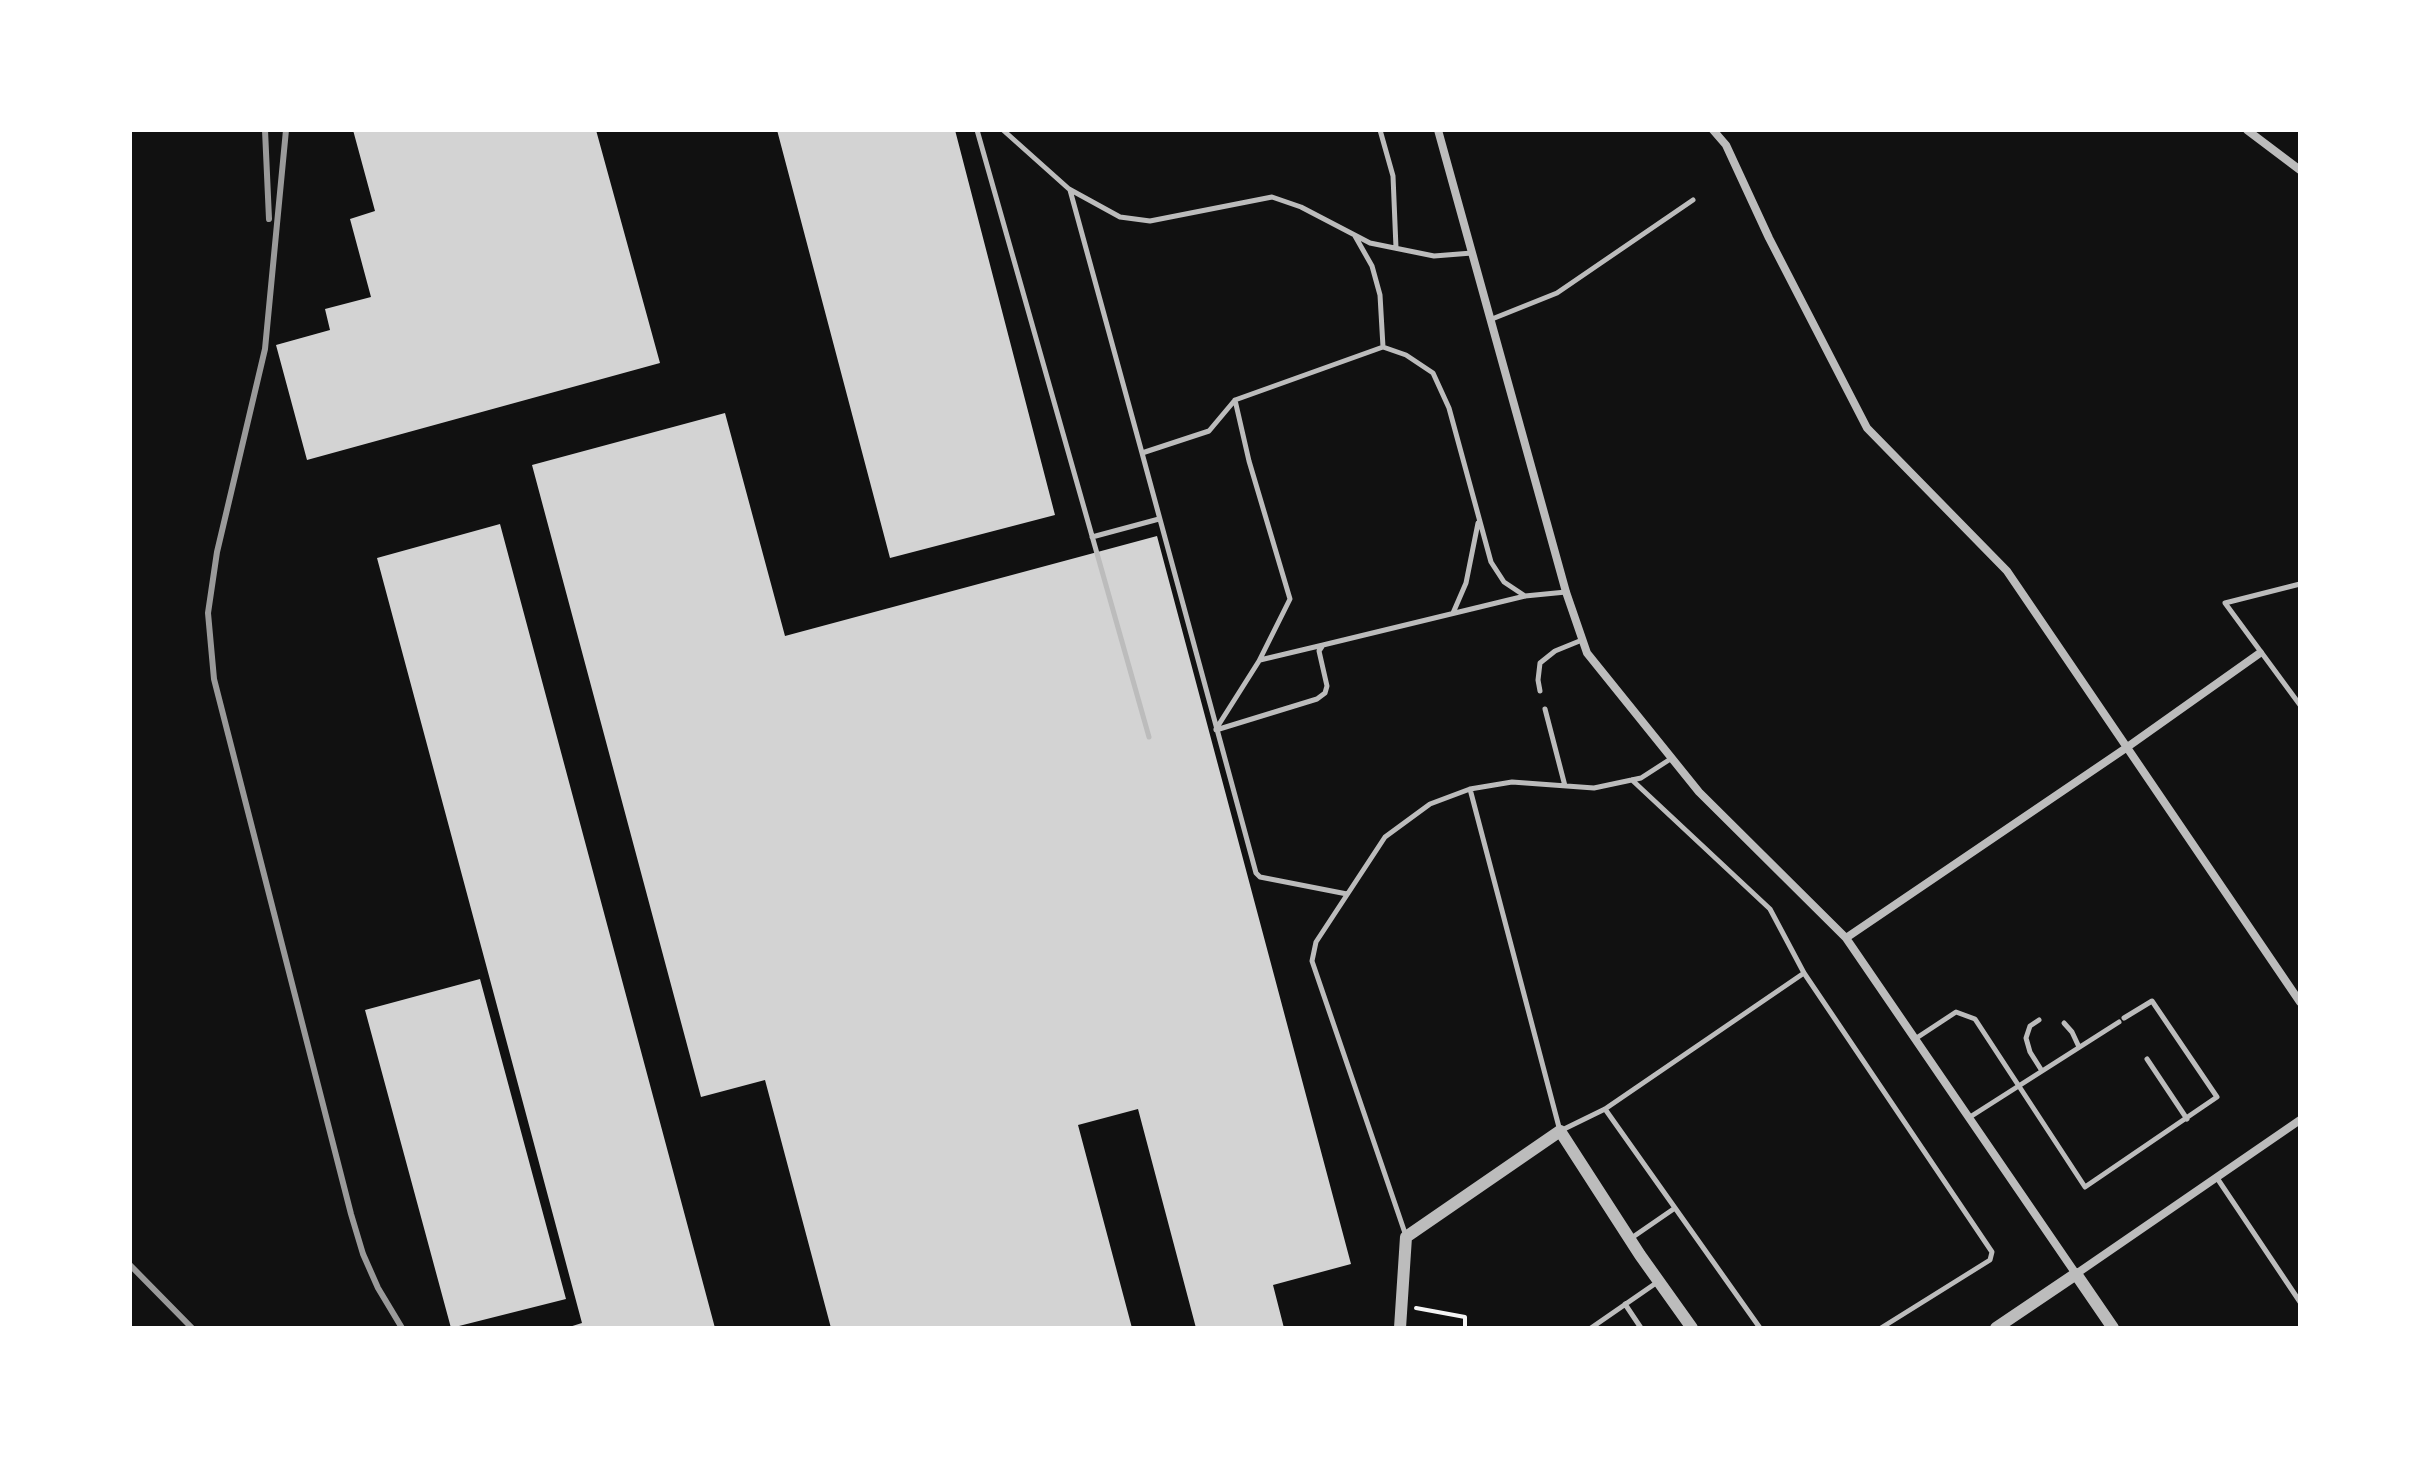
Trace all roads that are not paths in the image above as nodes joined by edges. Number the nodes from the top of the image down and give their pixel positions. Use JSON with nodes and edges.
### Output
{"nodes":[{"id":1,"x":977,"y":130,"type":"edge"},
{"id":2,"x":1003,"y":130,"type":"edge"},
{"id":3,"x":1380,"y":130,"type":"edge"},
{"id":4,"x":1438,"y":130,"type":"edge"},
{"id":5,"x":1713,"y":130,"type":"edge"},
{"id":6,"x":2247,"y":130,"type":"edge"},
{"id":7,"x":2300,"y":170,"type":"edge"},
{"id":8,"x":1069,"y":189,"type":"junction"},
{"id":9,"x":1693,"y":200,"type":"dead end"},
{"id":10,"x":1355,"y":235,"type":"junction"},
{"id":11,"x":1396,"y":248,"type":"junction"},
{"id":12,"x":1473,"y":253,"type":"junction"},
{"id":13,"x":1492,"y":319,"type":"junction"},
{"id":14,"x":1383,"y":347,"type":"junction"},
{"id":15,"x":1235,"y":400,"type":"junction"},
{"id":16,"x":1142,"y":453,"type":"junction"},
{"id":17,"x":1479,"y":518,"type":"junction"},
{"id":18,"x":1159,"y":519,"type":"junction"},
{"id":19,"x":1092,"y":537,"type":"junction"},
{"id":20,"x":2300,"y":584,"type":"edge"},
{"id":21,"x":1566,"y":592,"type":"junction"},
{"id":22,"x":1525,"y":596,"type":"junction"},
{"id":23,"x":1453,"y":614,"type":"junction"},
{"id":24,"x":1583,"y":640,"type":"junction"},
{"id":25,"x":1323,"y":645,"type":"junction"},
{"id":26,"x":2260,"y":653,"type":"junction"},
{"id":27,"x":1259,"y":661,"type":"junction"},
{"id":28,"x":1540,"y":691,"type":"dead end"},
{"id":29,"x":2300,"y":705,"type":"edge"},
{"id":30,"x":1545,"y":709,"type":"dead end"},
{"id":31,"x":1216,"y":730,"type":"junction"},
{"id":32,"x":1149,"y":737,"type":"dead end"},
{"id":33,"x":2126,"y":748,"type":"junction"},
{"id":34,"x":1672,"y":758,"type":"junction"},
{"id":35,"x":1632,"y":780,"type":"junction"},
{"id":36,"x":1565,"y":786,"type":"junction"},
{"id":37,"x":1470,"y":789,"type":"junction"},
{"id":38,"x":1347,"y":894,"type":"junction"},
{"id":39,"x":1846,"y":938,"type":"junction"},
{"id":40,"x":1804,"y":973,"type":"junction"},
{"id":41,"x":2300,"y":1002,"type":"edge"},
{"id":42,"x":2039,"y":1020,"type":"dead end"},
{"id":43,"x":2064,"y":1023,"type":"dead end"},
{"id":44,"x":1915,"y":1039,"type":"junction"},
{"id":45,"x":2079,"y":1047,"type":"junction"},
{"id":46,"x":2147,"y":1059,"type":"dead end"},
{"id":47,"x":2042,"y":1071,"type":"junction"},
{"id":48,"x":2020,"y":1085,"type":"junction"},
{"id":49,"x":1605,"y":1109,"type":"junction"},
{"id":50,"x":1969,"y":1118,"type":"junction"},
{"id":51,"x":2187,"y":1119,"type":"junction"},
{"id":52,"x":2300,"y":1120,"type":"edge"},
{"id":53,"x":1560,"y":1131,"type":"junction"},
{"id":54,"x":2216,"y":1178,"type":"junction"},
{"id":55,"x":1675,"y":1208,"type":"junction"},
{"id":56,"x":1406,"y":1237,"type":"junction"},
{"id":57,"x":1630,"y":1239,"type":"junction"},
{"id":58,"x":2076,"y":1274,"type":"junction"},
{"id":59,"x":1659,"y":1281,"type":"junction"},
{"id":60,"x":2300,"y":1302,"type":"edge"},
{"id":61,"x":1625,"y":1304,"type":"junction"},
{"id":62,"x":1400,"y":1328,"type":"edge"},
{"id":63,"x":1591,"y":1328,"type":"edge"},
{"id":64,"x":1641,"y":1328,"type":"edge"},
{"id":65,"x":1692,"y":1328,"type":"edge"},
{"id":66,"x":1760,"y":1328,"type":"edge"},
{"id":67,"x":1881,"y":1328,"type":"edge"},
{"id":68,"x":1996,"y":1328,"type":"edge"},
{"id":69,"x":2113,"y":1328,"type":"edge"}],
"edges":[{"from":1,"to":19,"type":"lane"},
{"from":2,"to":8,"type":"lane"},
{"from":3,"to":11,"type":"lane"},
{"from":4,"to":12,"type":"street"},
{"from":5,"to":33,"type":"street"},
{"from":6,"to":7,"type":"street"},
{"from":8,"to":10,"type":"lane"},
{"from":8,"to":16,"type":"lane"},
{"from":9,"to":13,"type":"lane"},
{"from":10,"to":11,"type":"lane"},
{"from":10,"to":14,"type":"lane"},
{"from":11,"to":12,"type":"lane"},
{"from":12,"to":13,"type":"street"},
{"from":13,"to":21,"type":"street"},
{"from":14,"to":15,"type":"lane"},
{"from":14,"to":17,"type":"lane"},
{"from":15,"to":16,"type":"lane"},
{"from":15,"to":27,"type":"lane"},
{"from":16,"to":18,"type":"lane"},
{"from":17,"to":22,"type":"lane"},
{"from":17,"to":23,"type":"lane"},
{"from":18,"to":19,"type":"lane"},
{"from":18,"to":31,"type":"lane"},
{"from":19,"to":32,"type":"lane"},
{"from":20,"to":26,"type":"lane"},
{"from":21,"to":22,"type":"lane"},
{"from":21,"to":24,"type":"street"},
{"from":22,"to":23,"type":"lane"},
{"from":23,"to":25,"type":"lane"},
{"from":24,"to":28,"type":"lane"},
{"from":24,"to":34,"type":"street"},
{"from":25,"to":27,"type":"lane"},
{"from":25,"to":31,"type":"lane"},
{"from":26,"to":29,"type":"lane"},
{"from":26,"to":33,"type":"street"},
{"from":27,"to":31,"type":"lane"},
{"from":30,"to":36,"type":"lane"},
{"from":31,"to":38,"type":"lane"},
{"from":33,"to":39,"type":"street"},
{"from":33,"to":41,"type":"street"},
{"from":34,"to":35,"type":"lane"},
{"from":34,"to":39,"type":"street"},
{"from":35,"to":36,"type":"lane"},
{"from":35,"to":40,"type":"lane"},
{"from":36,"to":37,"type":"lane"},
{"from":37,"to":38,"type":"lane"},
{"from":37,"to":53,"type":"lane"},
{"from":38,"to":56,"type":"lane"},
{"from":39,"to":44,"type":"street"},
{"from":40,"to":49,"type":"lane"},
{"from":40,"to":67,"type":"lane"},
{"from":42,"to":47,"type":"lane"},
{"from":43,"to":45,"type":"lane"},
{"from":44,"to":48,"type":"lane"},
{"from":44,"to":50,"type":"street"},
{"from":45,"to":47,"type":"lane"},
{"from":45,"to":51,"type":"lane"},
{"from":46,"to":51,"type":"lane"},
{"from":47,"to":48,"type":"lane"},
{"from":48,"to":50,"type":"lane"},
{"from":48,"to":51,"type":"lane"},
{"from":49,"to":53,"type":"lane"},
{"from":49,"to":55,"type":"lane"},
{"from":50,"to":58,"type":"street"},
{"from":52,"to":54,"type":"street"},
{"from":53,"to":56,"type":"street"},
{"from":53,"to":57,"type":"street"},
{"from":54,"to":58,"type":"street"},
{"from":54,"to":60,"type":"lane"},
{"from":55,"to":57,"type":"lane"},
{"from":55,"to":66,"type":"lane"},
{"from":56,"to":62,"type":"street"},
{"from":57,"to":59,"type":"street"},
{"from":58,"to":68,"type":"street"},
{"from":58,"to":69,"type":"street"},
{"from":59,"to":61,"type":"lane"},
{"from":59,"to":65,"type":"street"},
{"from":61,"to":63,"type":"lane"},
{"from":61,"to":64,"type":"lane"}]}
